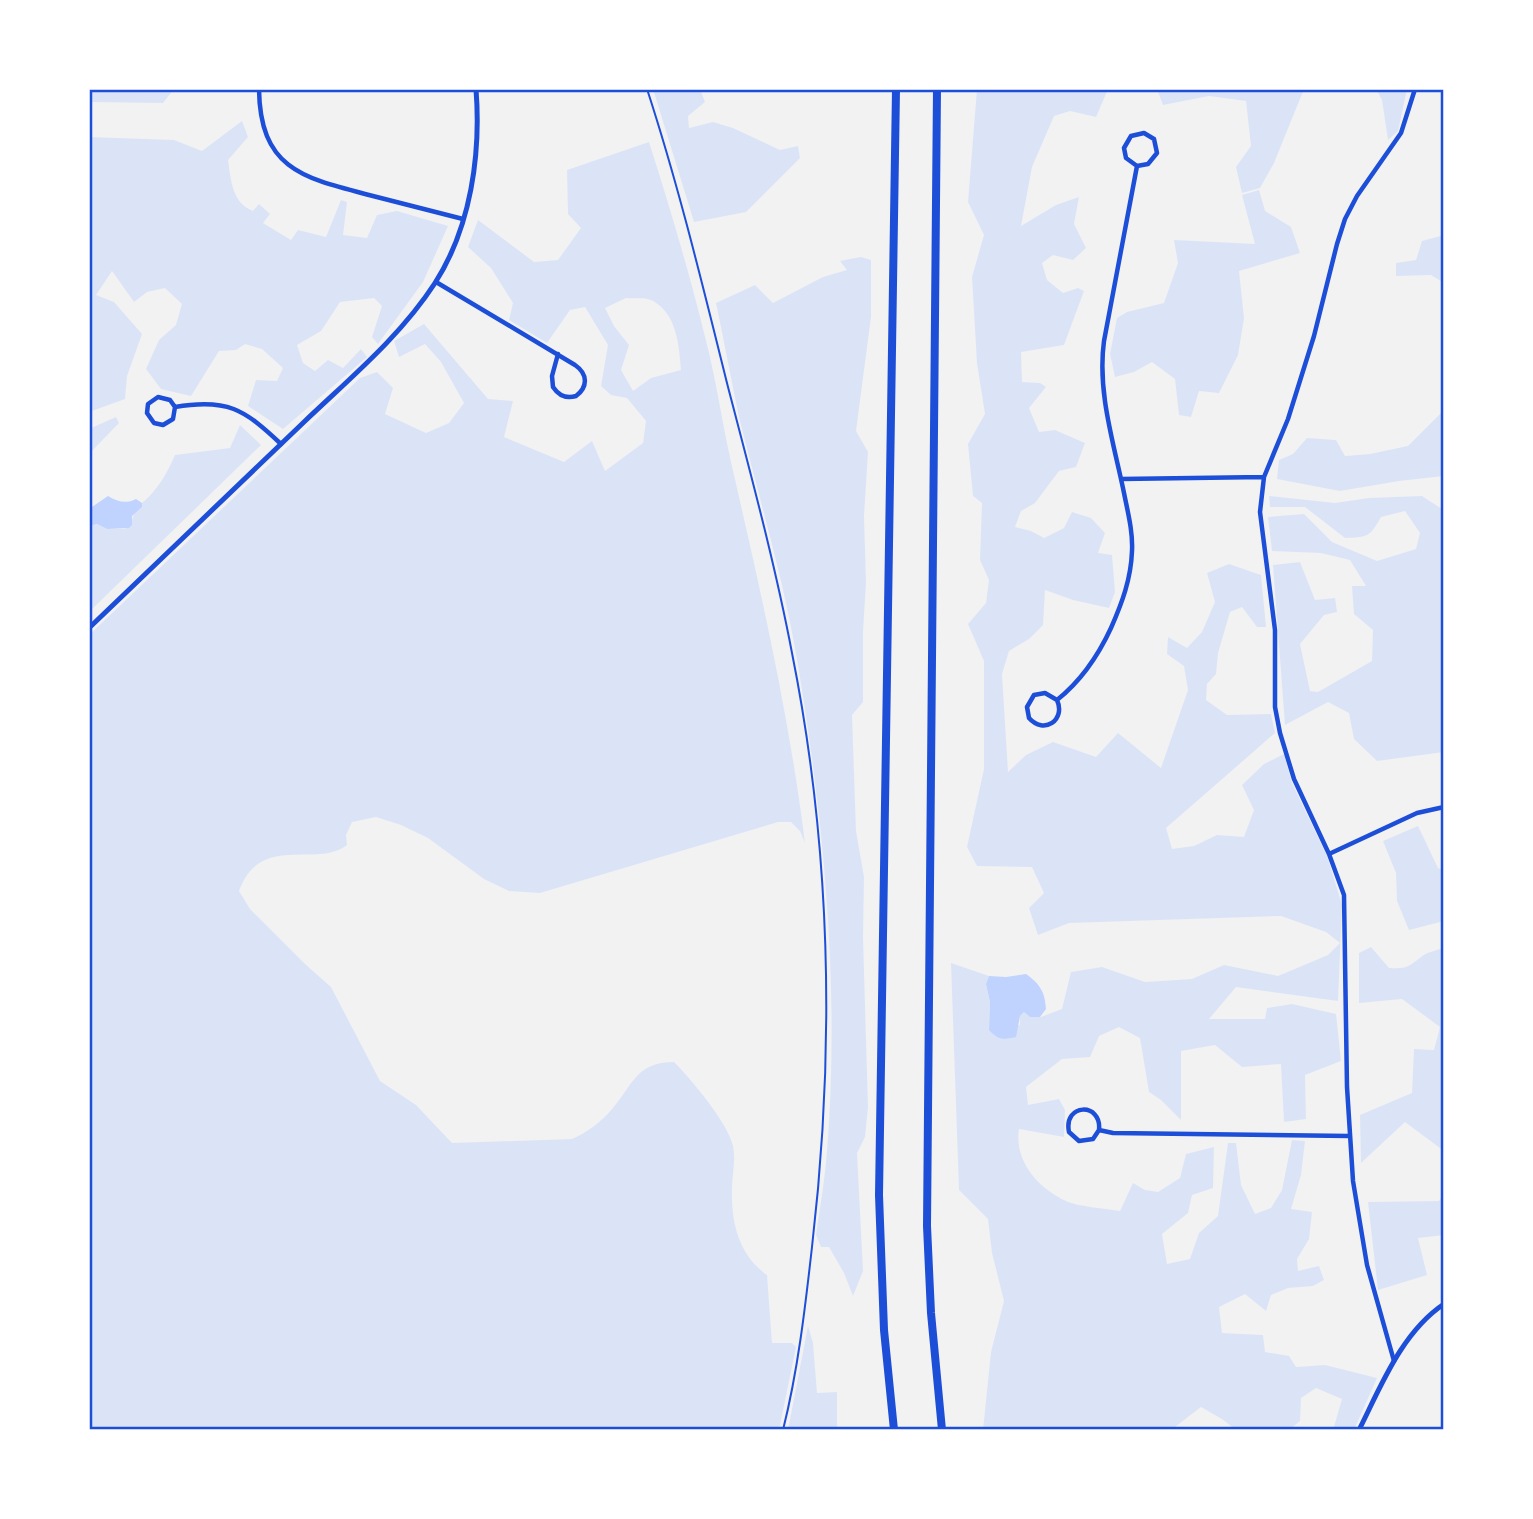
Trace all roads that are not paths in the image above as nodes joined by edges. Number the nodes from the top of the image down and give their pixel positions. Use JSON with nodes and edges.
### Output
{"nodes":[{"id":1,"x":259,"y":89,"type":"edge"},
{"id":2,"x":476,"y":89,"type":"edge"},
{"id":3,"x":897,"y":89,"type":"edge"},
{"id":4,"x":937,"y":89,"type":"edge"},
{"id":5,"x":1415,"y":89,"type":"edge"},
{"id":6,"x":1138,"y":166,"type":"junction"},
{"id":7,"x":463,"y":219,"type":"junction"},
{"id":8,"x":436,"y":282,"type":"junction"},
{"id":9,"x":558,"y":355,"type":"junction"},
{"id":10,"x":175,"y":407,"type":"junction"},
{"id":11,"x":281,"y":444,"type":"junction"},
{"id":12,"x":1264,"y":477,"type":"junction"},
{"id":13,"x":1121,"y":479,"type":"junction"},
{"id":14,"x":89,"y":628,"type":"edge"},
{"id":15,"x":1057,"y":700,"type":"junction"},
{"id":16,"x":1444,"y":807,"type":"edge"},
{"id":17,"x":1329,"y":854,"type":"junction"},
{"id":18,"x":1099,"y":1130,"type":"junction"},
{"id":19,"x":1349,"y":1136,"type":"junction"},
{"id":20,"x":1444,"y":1304,"type":"edge"},
{"id":21,"x":1394,"y":1361,"type":"junction"},
{"id":22,"x":894,"y":1430,"type":"edge"},
{"id":23,"x":942,"y":1430,"type":"edge"},
{"id":24,"x":1359,"y":1430,"type":"edge"}],
"edges":[{"from":1,"to":7,"type":"street"},
{"from":2,"to":7,"type":"street"},
{"from":3,"to":22,"type":"highway"},
{"from":4,"to":23,"type":"highway"},
{"from":5,"to":12,"type":"street"},
{"from":6,"to":6,"type":"street"},
{"from":6,"to":13,"type":"street"},
{"from":7,"to":8,"type":"street"},
{"from":8,"to":9,"type":"street"},
{"from":8,"to":11,"type":"street"},
{"from":9,"to":9,"type":"street"},
{"from":10,"to":10,"type":"street"},
{"from":10,"to":11,"type":"street"},
{"from":11,"to":14,"type":"street"},
{"from":12,"to":13,"type":"street"},
{"from":12,"to":17,"type":"street"},
{"from":13,"to":15,"type":"street"},
{"from":15,"to":15,"type":"street"},
{"from":16,"to":17,"type":"street"},
{"from":17,"to":19,"type":"street"},
{"from":18,"to":18,"type":"street"},
{"from":18,"to":19,"type":"street"},
{"from":19,"to":21,"type":"street"},
{"from":20,"to":21,"type":"street"},
{"from":21,"to":24,"type":"street"}]}
